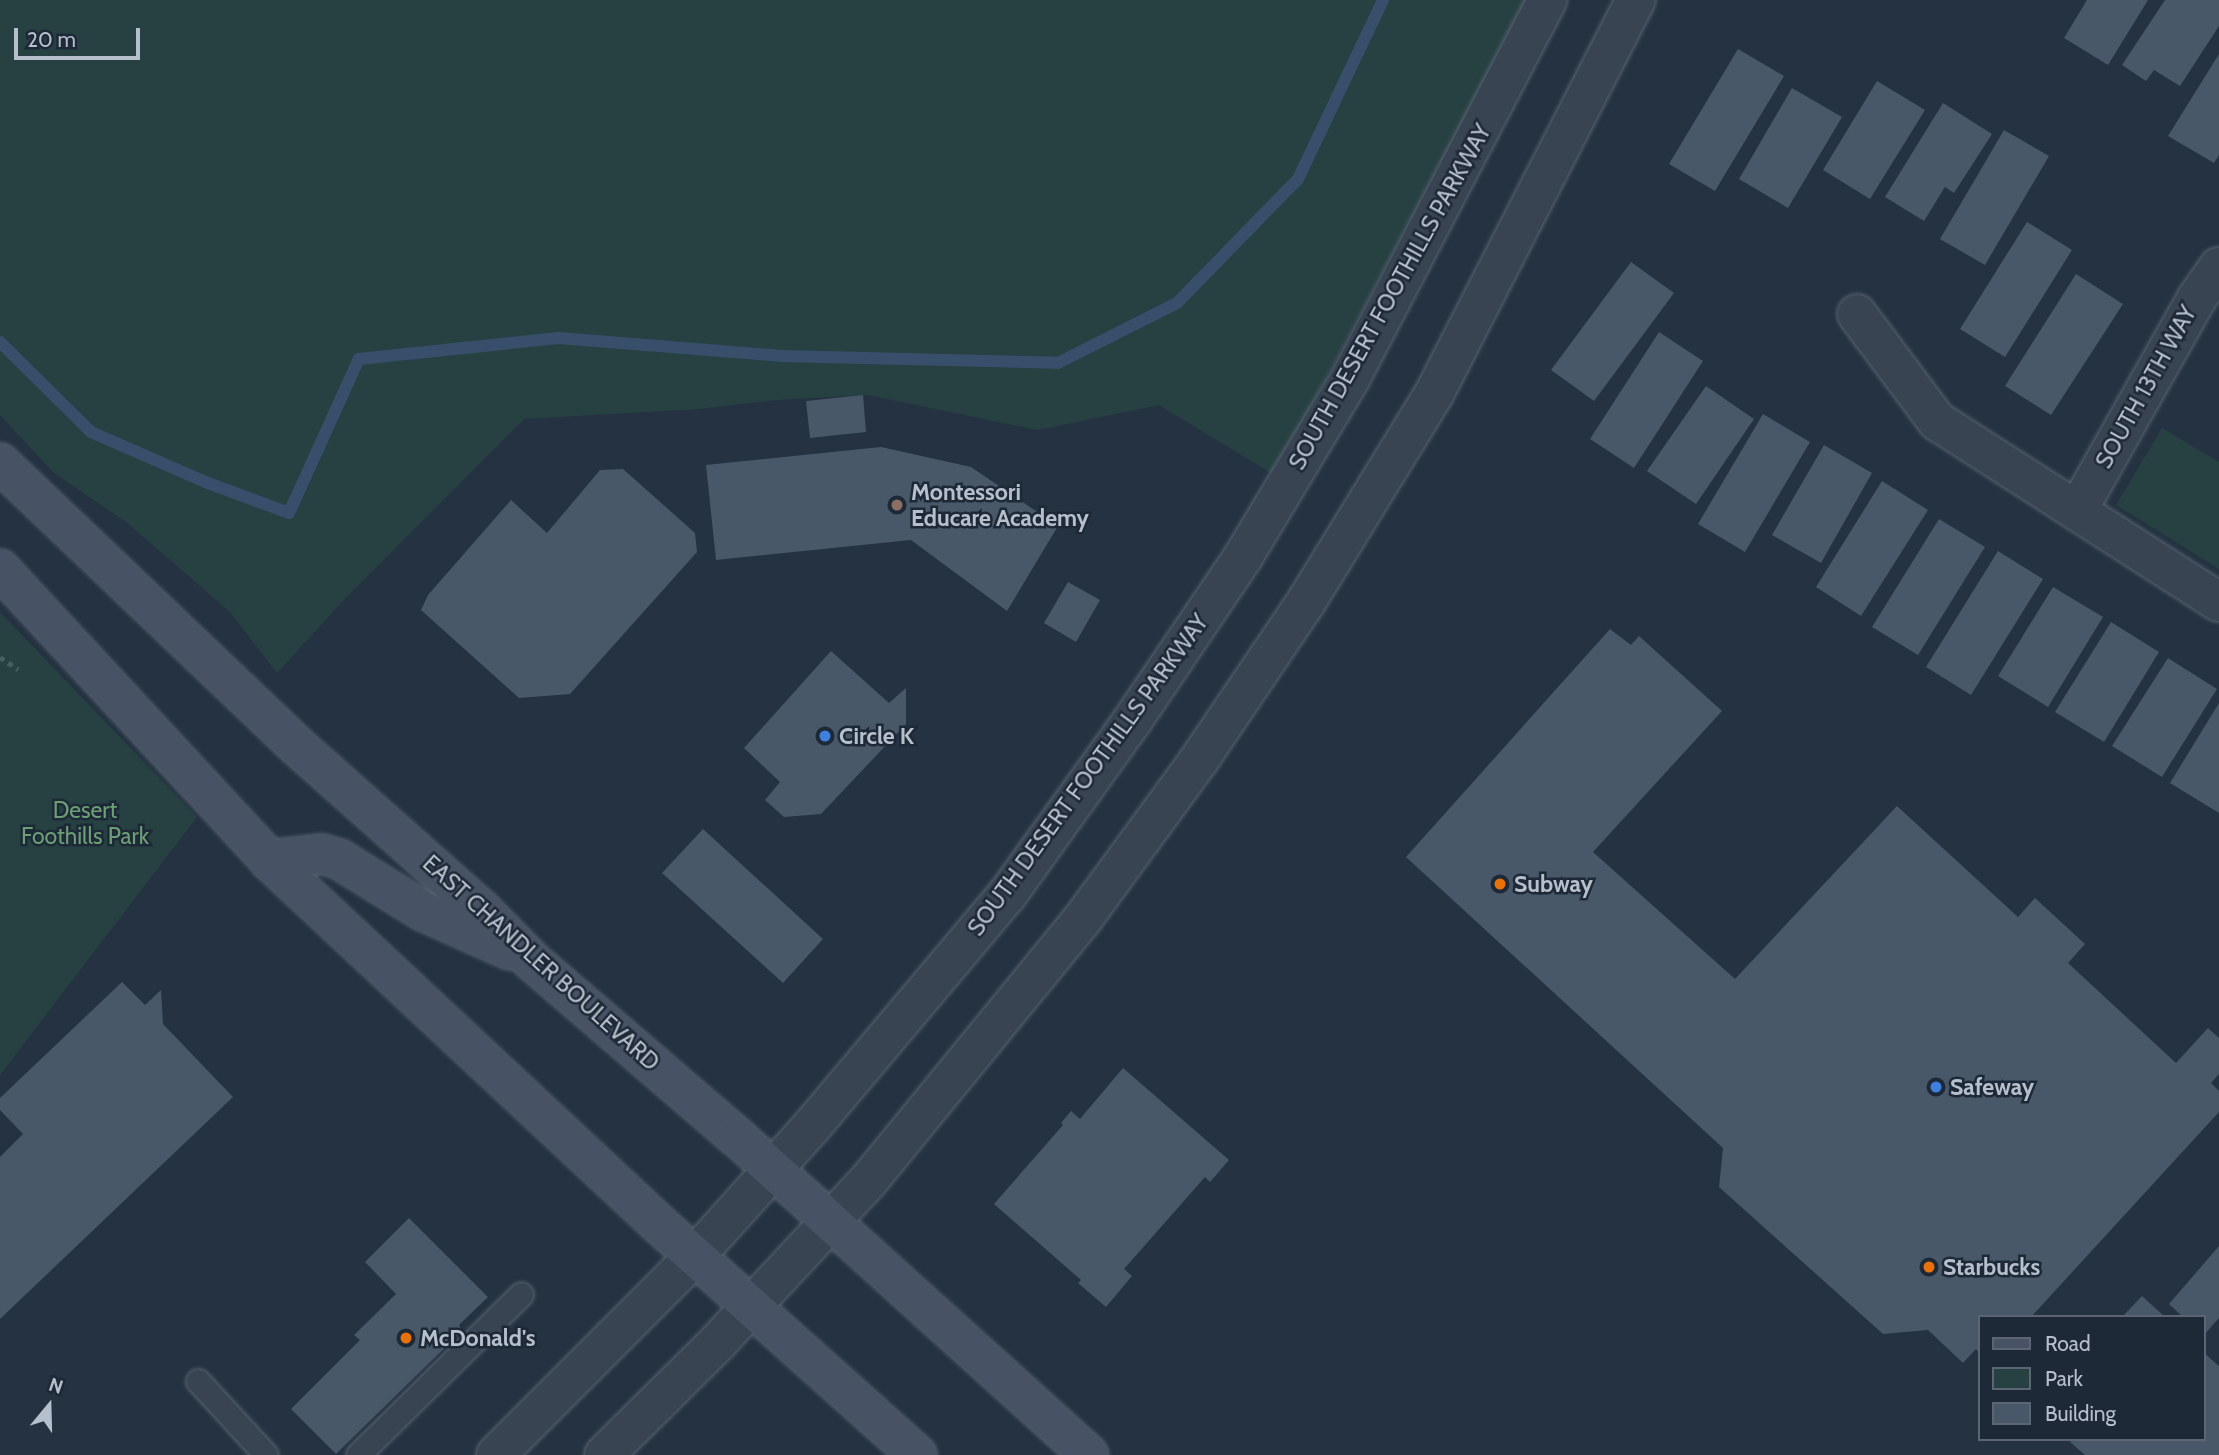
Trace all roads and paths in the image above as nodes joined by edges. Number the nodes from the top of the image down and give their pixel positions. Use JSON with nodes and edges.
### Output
{"nodes":[{"id":1,"x":1548,"y":0,"type":"edge"},
{"id":2,"x":1636,"y":0,"type":"edge"},
{"id":3,"x":2219,"y":267,"type":"edge"},
{"id":4,"x":1857,"y":314,"type":"dead end"},
{"id":5,"x":0,"y":463,"type":"edge"},
{"id":6,"x":2077,"y":510,"type":"junction"},
{"id":7,"x":0,"y":569,"type":"edge"},
{"id":8,"x":2219,"y":602,"type":"edge"},
{"id":9,"x":0,"y":657,"type":"edge"},
{"id":10,"x":18,"y":669,"type":"dead end"},
{"id":11,"x":269,"y":860,"type":"junction"},
{"id":12,"x":531,"y":960,"type":"junction"},
{"id":13,"x":773,"y":1169,"type":"junction"},
{"id":14,"x":831,"y":1222,"type":"junction"},
{"id":15,"x":695,"y":1256,"type":"junction"},
{"id":16,"x":521,"y":1294,"type":"dead end"},
{"id":17,"x":752,"y":1307,"type":"junction"},
{"id":18,"x":198,"y":1381,"type":"dead end"},
{"id":19,"x":265,"y":1455,"type":"edge"},
{"id":20,"x":358,"y":1455,"type":"edge"},
{"id":21,"x":496,"y":1455,"type":"edge"},
{"id":22,"x":604,"y":1455,"type":"edge"},
{"id":23,"x":917,"y":1455,"type":"edge"},
{"id":24,"x":1089,"y":1455,"type":"edge"}],
"edges":[{"from":1,"to":13,"type":"street","name":"SOUTH DESERT FOOTHILLS PARKWAY"},
{"from":2,"to":14,"type":"street"},
{"from":3,"to":6,"type":"street","name":"SOUTH 13TH WAY"},
{"from":4,"to":6,"type":"street"},
{"from":5,"to":12,"type":"main road","name":"EAST CHANDLER BOULEVARD"},
{"from":6,"to":8,"type":"street"},
{"from":7,"to":11,"type":"main road"},
{"from":9,"to":10,"type":"path"},
{"from":11,"to":12,"type":"main road"},
{"from":11,"to":15,"type":"main road"},
{"from":12,"to":13,"type":"main road","name":"EAST CHANDLER BOULEVARD"},
{"from":13,"to":14,"type":"main road","name":"EAST CHANDLER BOULEVARD"},
{"from":13,"to":15,"type":"street","name":"SOUTH DESERT FOOTHILLS PARKWAY"},
{"from":14,"to":17,"type":"street"},
{"from":14,"to":24,"type":"main road","name":"EAST CHANDLER BOULEVARD"},
{"from":15,"to":17,"type":"main road"},
{"from":15,"to":21,"type":"street","name":"SOUTH DESERT FOOTHILLS PARKWAY"},
{"from":16,"to":20,"type":"lane"},
{"from":17,"to":22,"type":"street"},
{"from":17,"to":23,"type":"main road"},
{"from":18,"to":19,"type":"lane"}]}
